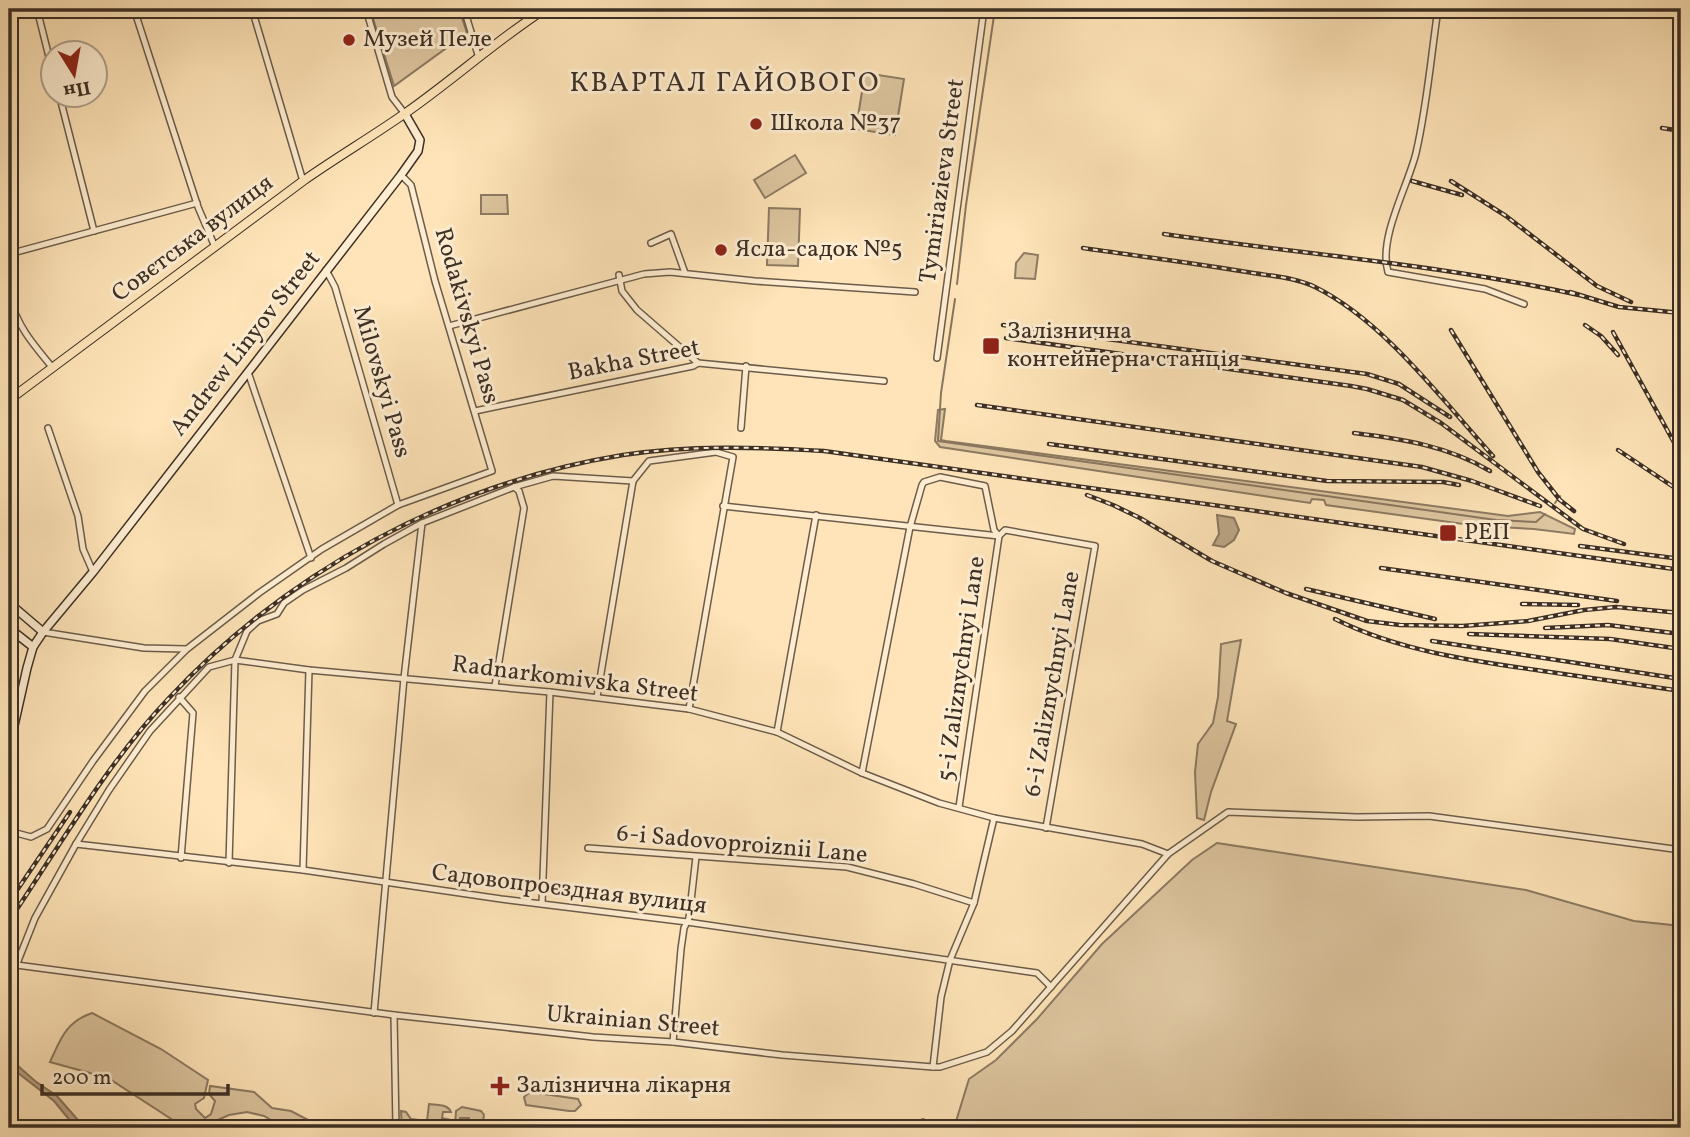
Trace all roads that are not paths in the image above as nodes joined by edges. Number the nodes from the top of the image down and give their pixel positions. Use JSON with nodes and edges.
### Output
{"nodes":[{"id":1,"x":37,"y":9,"type":"edge"},
{"id":2,"x":134,"y":9,"type":"edge"},
{"id":3,"x":252,"y":9,"type":"edge"},
{"id":4,"x":366,"y":9,"type":"edge"},
{"id":5,"x":464,"y":9,"type":"edge"},
{"id":6,"x":545,"y":9,"type":"edge"},
{"id":7,"x":984,"y":9,"type":"edge"},
{"id":8,"x":1438,"y":9,"type":"edge"},
{"id":9,"x":44,"y":38,"type":"edge"},
{"id":10,"x":479,"y":58,"type":"junction"},
{"id":11,"x":63,"y":108,"type":"edge"},
{"id":12,"x":405,"y":114,"type":"junction"},
{"id":13,"x":401,"y":175,"type":"junction"},
{"id":14,"x":303,"y":181,"type":"junction"},
{"id":15,"x":197,"y":203,"type":"junction"},
{"id":16,"x":94,"y":231,"type":"junction"},
{"id":17,"x":651,"y":243,"type":"dead end"},
{"id":18,"x":215,"y":247,"type":"junction"},
{"id":19,"x":9,"y":254,"type":"edge"},
{"id":20,"x":326,"y":270,"type":"junction"},
{"id":21,"x":685,"y":273,"type":"junction"},
{"id":22,"x":620,"y":277,"type":"junction"},
{"id":23,"x":915,"y":292,"type":"dead end"},
{"id":24,"x":9,"y":296,"type":"edge"},
{"id":25,"x":1524,"y":304,"type":"dead end"},
{"id":26,"x":449,"y":326,"type":"junction"},
{"id":27,"x":937,"y":358,"type":"dead end"},
{"id":28,"x":698,"y":363,"type":"junction"},
{"id":29,"x":746,"y":366,"type":"junction"},
{"id":30,"x":52,"y":367,"type":"junction"},
{"id":31,"x":247,"y":372,"type":"junction"},
{"id":32,"x":884,"y":381,"type":"dead end"},
{"id":33,"x":9,"y":400,"type":"edge"},
{"id":34,"x":475,"y":411,"type":"junction"},
{"id":35,"x":48,"y":428,"type":"dead end"},
{"id":36,"x":741,"y":428,"type":"dead end"},
{"id":37,"x":634,"y":481,"type":"junction"},
{"id":38,"x":514,"y":487,"type":"junction"},
{"id":39,"x":398,"y":505,"type":"junction"},
{"id":40,"x":723,"y":506,"type":"junction"},
{"id":41,"x":816,"y":514,"type":"junction"},
{"id":42,"x":422,"y":523,"type":"junction"},
{"id":43,"x":911,"y":527,"type":"junction"},
{"id":44,"x":999,"y":536,"type":"junction"},
{"id":45,"x":311,"y":558,"type":"junction"},
{"id":46,"x":93,"y":572,"type":"junction"},
{"id":47,"x":9,"y":603,"type":"edge"},
{"id":48,"x":9,"y":628,"type":"edge"},
{"id":49,"x":43,"y":632,"type":"junction"},
{"id":50,"x":33,"y":647,"type":"junction"},
{"id":51,"x":188,"y":649,"type":"junction"},
{"id":52,"x":236,"y":660,"type":"junction"},
{"id":53,"x":309,"y":670,"type":"junction"},
{"id":54,"x":404,"y":678,"type":"junction"},
{"id":55,"x":495,"y":687,"type":"junction"},
{"id":56,"x":550,"y":692,"type":"junction"},
{"id":57,"x":179,"y":697,"type":"junction"},
{"id":58,"x":597,"y":697,"type":"junction"},
{"id":59,"x":689,"y":709,"type":"junction"},
{"id":60,"x":12,"y":718,"type":"edge"},
{"id":61,"x":777,"y":732,"type":"junction"},
{"id":62,"x":9,"y":748,"type":"edge"},
{"id":63,"x":862,"y":773,"type":"junction"},
{"id":64,"x":959,"y":807,"type":"junction"},
{"id":65,"x":994,"y":818,"type":"junction"},
{"id":66,"x":1046,"y":828,"type":"junction"},
{"id":67,"x":9,"y":831,"type":"edge"},
{"id":68,"x":76,"y":844,"type":"junction"},
{"id":69,"x":588,"y":848,"type":"dead end"},
{"id":70,"x":1681,"y":850,"type":"edge"},
{"id":71,"x":1167,"y":854,"type":"junction"},
{"id":72,"x":696,"y":857,"type":"junction"},
{"id":73,"x":181,"y":858,"type":"junction"},
{"id":74,"x":229,"y":863,"type":"junction"},
{"id":75,"x":303,"y":870,"type":"junction"},
{"id":76,"x":386,"y":883,"type":"junction"},
{"id":77,"x":974,"y":903,"type":"junction"},
{"id":78,"x":542,"y":904,"type":"junction"},
{"id":79,"x":688,"y":922,"type":"junction"},
{"id":80,"x":950,"y":960,"type":"junction"},
{"id":81,"x":9,"y":964,"type":"edge"},
{"id":82,"x":16,"y":966,"type":"junction"},
{"id":83,"x":1051,"y":988,"type":"junction"},
{"id":84,"x":373,"y":1013,"type":"junction"},
{"id":85,"x":394,"y":1015,"type":"junction"},
{"id":86,"x":673,"y":1042,"type":"junction"},
{"id":87,"x":933,"y":1067,"type":"junction"},
{"id":88,"x":396,"y":1128,"type":"edge"}],
"edges":[{"from":1,"to":9,"type":"street"},
{"from":2,"to":15,"type":"street"},
{"from":3,"to":14,"type":"street"},
{"from":4,"to":12,"type":"street"},
{"from":5,"to":10,"type":"street"},
{"from":6,"to":10,"type":"main road"},
{"from":7,"to":27,"type":"street","name":"Tymiriazieva Street"},
{"from":8,"to":25,"type":"street"},
{"from":10,"to":12,"type":"main road"},
{"from":11,"to":16,"type":"street"},
{"from":12,"to":13,"type":"street","name":"Andrew Linyov Street"},
{"from":12,"to":14,"type":"main road","name":"Совєтська вулиця"},
{"from":13,"to":20,"type":"street","name":"Andrew Linyov Street"},
{"from":13,"to":26,"type":"street","name":"Rodakivskyi Pass"},
{"from":14,"to":18,"type":"main road","name":"Совєтська вулиця"},
{"from":15,"to":16,"type":"street"},
{"from":15,"to":18,"type":"street"},
{"from":16,"to":19,"type":"street"},
{"from":17,"to":21,"type":"street"},
{"from":18,"to":30,"type":"main road","name":"Совєтська вулиця"},
{"from":20,"to":31,"type":"street","name":"Andrew Linyov Street"},
{"from":20,"to":39,"type":"street","name":"Milovskyi Pass"},
{"from":21,"to":22,"type":"street"},
{"from":21,"to":23,"type":"street"},
{"from":22,"to":26,"type":"street"},
{"from":22,"to":28,"type":"street"},
{"from":24,"to":30,"type":"street"},
{"from":26,"to":34,"type":"street","name":"Rodakivskyi Pass"},
{"from":28,"to":29,"type":"street","name":"Bakha Street"},
{"from":28,"to":34,"type":"street","name":"Bakha Street"},
{"from":29,"to":32,"type":"street","name":"Bakha Street"},
{"from":29,"to":36,"type":"street"},
{"from":30,"to":33,"type":"main road","name":"Совєтська вулиця"},
{"from":31,"to":45,"type":"street"},
{"from":31,"to":46,"type":"street","name":"Andrew Linyov Street"},
{"from":34,"to":39,"type":"street","name":"Rodakivskyi Pass"},
{"from":35,"to":46,"type":"street"},
{"from":37,"to":38,"type":"street"},
{"from":37,"to":40,"type":"street"},
{"from":37,"to":58,"type":"street"},
{"from":38,"to":42,"type":"street"},
{"from":38,"to":55,"type":"street"},
{"from":39,"to":45,"type":"street"},
{"from":40,"to":41,"type":"street"},
{"from":40,"to":59,"type":"street"},
{"from":41,"to":43,"type":"street"},
{"from":41,"to":61,"type":"street"},
{"from":42,"to":52,"type":"street"},
{"from":42,"to":54,"type":"street"},
{"from":43,"to":44,"type":"street"},
{"from":43,"to":44,"type":"street"},
{"from":43,"to":63,"type":"street"},
{"from":44,"to":64,"type":"street","name":"5-i Zaliznychnyi Lane"},
{"from":44,"to":66,"type":"street","name":"6-i Zaliznychnyi Lane"},
{"from":45,"to":51,"type":"street"},
{"from":46,"to":49,"type":"street","name":"Andrew Linyov Street"},
{"from":47,"to":49,"type":"street"},
{"from":48,"to":50,"type":"street"},
{"from":49,"to":50,"type":"street","name":"Andrew Linyov Street"},
{"from":49,"to":51,"type":"street"},
{"from":50,"to":60,"type":"street","name":"Andrew Linyov Street"},
{"from":51,"to":67,"type":"street"},
{"from":52,"to":53,"type":"street","name":"Radnarkomivska Street"},
{"from":52,"to":57,"type":"street","name":"Radnarkomivska Street"},
{"from":52,"to":74,"type":"street"},
{"from":53,"to":54,"type":"street","name":"Radnarkomivska Street"},
{"from":53,"to":75,"type":"street"},
{"from":54,"to":55,"type":"street","name":"Radnarkomivska Street"},
{"from":54,"to":76,"type":"street"},
{"from":55,"to":56,"type":"street","name":"Radnarkomivska Street"},
{"from":56,"to":58,"type":"street","name":"Radnarkomivska Street"},
{"from":56,"to":78,"type":"street"},
{"from":57,"to":68,"type":"street"},
{"from":57,"to":73,"type":"street"},
{"from":58,"to":59,"type":"street","name":"Radnarkomivska Street"},
{"from":59,"to":61,"type":"street","name":"Radnarkomivska Street"},
{"from":60,"to":62,"type":"street","name":"Andrew Linyov Street"},
{"from":61,"to":63,"type":"street","name":"Radnarkomivska Street"},
{"from":63,"to":64,"type":"street","name":"Radnarkomivska Street"},
{"from":64,"to":65,"type":"street","name":"Radnarkomivska Street"},
{"from":65,"to":66,"type":"street","name":"Radnarkomivska Street"},
{"from":65,"to":77,"type":"street"},
{"from":66,"to":71,"type":"street","name":"Radnarkomivska Street"},
{"from":68,"to":73,"type":"street","name":"Садовопроєздная вулиця"},
{"from":68,"to":82,"type":"street"},
{"from":69,"to":72,"type":"street","name":"6-i Sadovoproiznii Lane"},
{"from":70,"to":71,"type":"street","name":"Ukrainian Street"},
{"from":71,"to":83,"type":"street","name":"Ukrainian Street"},
{"from":72,"to":77,"type":"street","name":"6-i Sadovoproiznii Lane"},
{"from":72,"to":79,"type":"street"},
{"from":73,"to":74,"type":"street","name":"Садовопроєздная вулиця"},
{"from":74,"to":75,"type":"street","name":"Садовопроєздная вулиця"},
{"from":75,"to":76,"type":"street","name":"Садовопроєздная вулиця"},
{"from":76,"to":78,"type":"street","name":"Садовопроєздная вулиця"},
{"from":76,"to":84,"type":"street"},
{"from":77,"to":80,"type":"street"},
{"from":78,"to":79,"type":"street","name":"Садовопроєздная вулиця"},
{"from":79,"to":80,"type":"street","name":"Садовопроєздная вулиця"},
{"from":79,"to":86,"type":"street"},
{"from":80,"to":83,"type":"street","name":"Садовопроєздная вулиця"},
{"from":80,"to":87,"type":"street"},
{"from":81,"to":82,"type":"street","name":"Ukrainian Street"},
{"from":82,"to":84,"type":"street","name":"Ukrainian Street"},
{"from":83,"to":87,"type":"street","name":"Ukrainian Street"},
{"from":84,"to":85,"type":"street","name":"Ukrainian Street"},
{"from":85,"to":86,"type":"street","name":"Ukrainian Street"},
{"from":85,"to":88,"type":"street"},
{"from":86,"to":87,"type":"street","name":"Ukrainian Street"}]}
